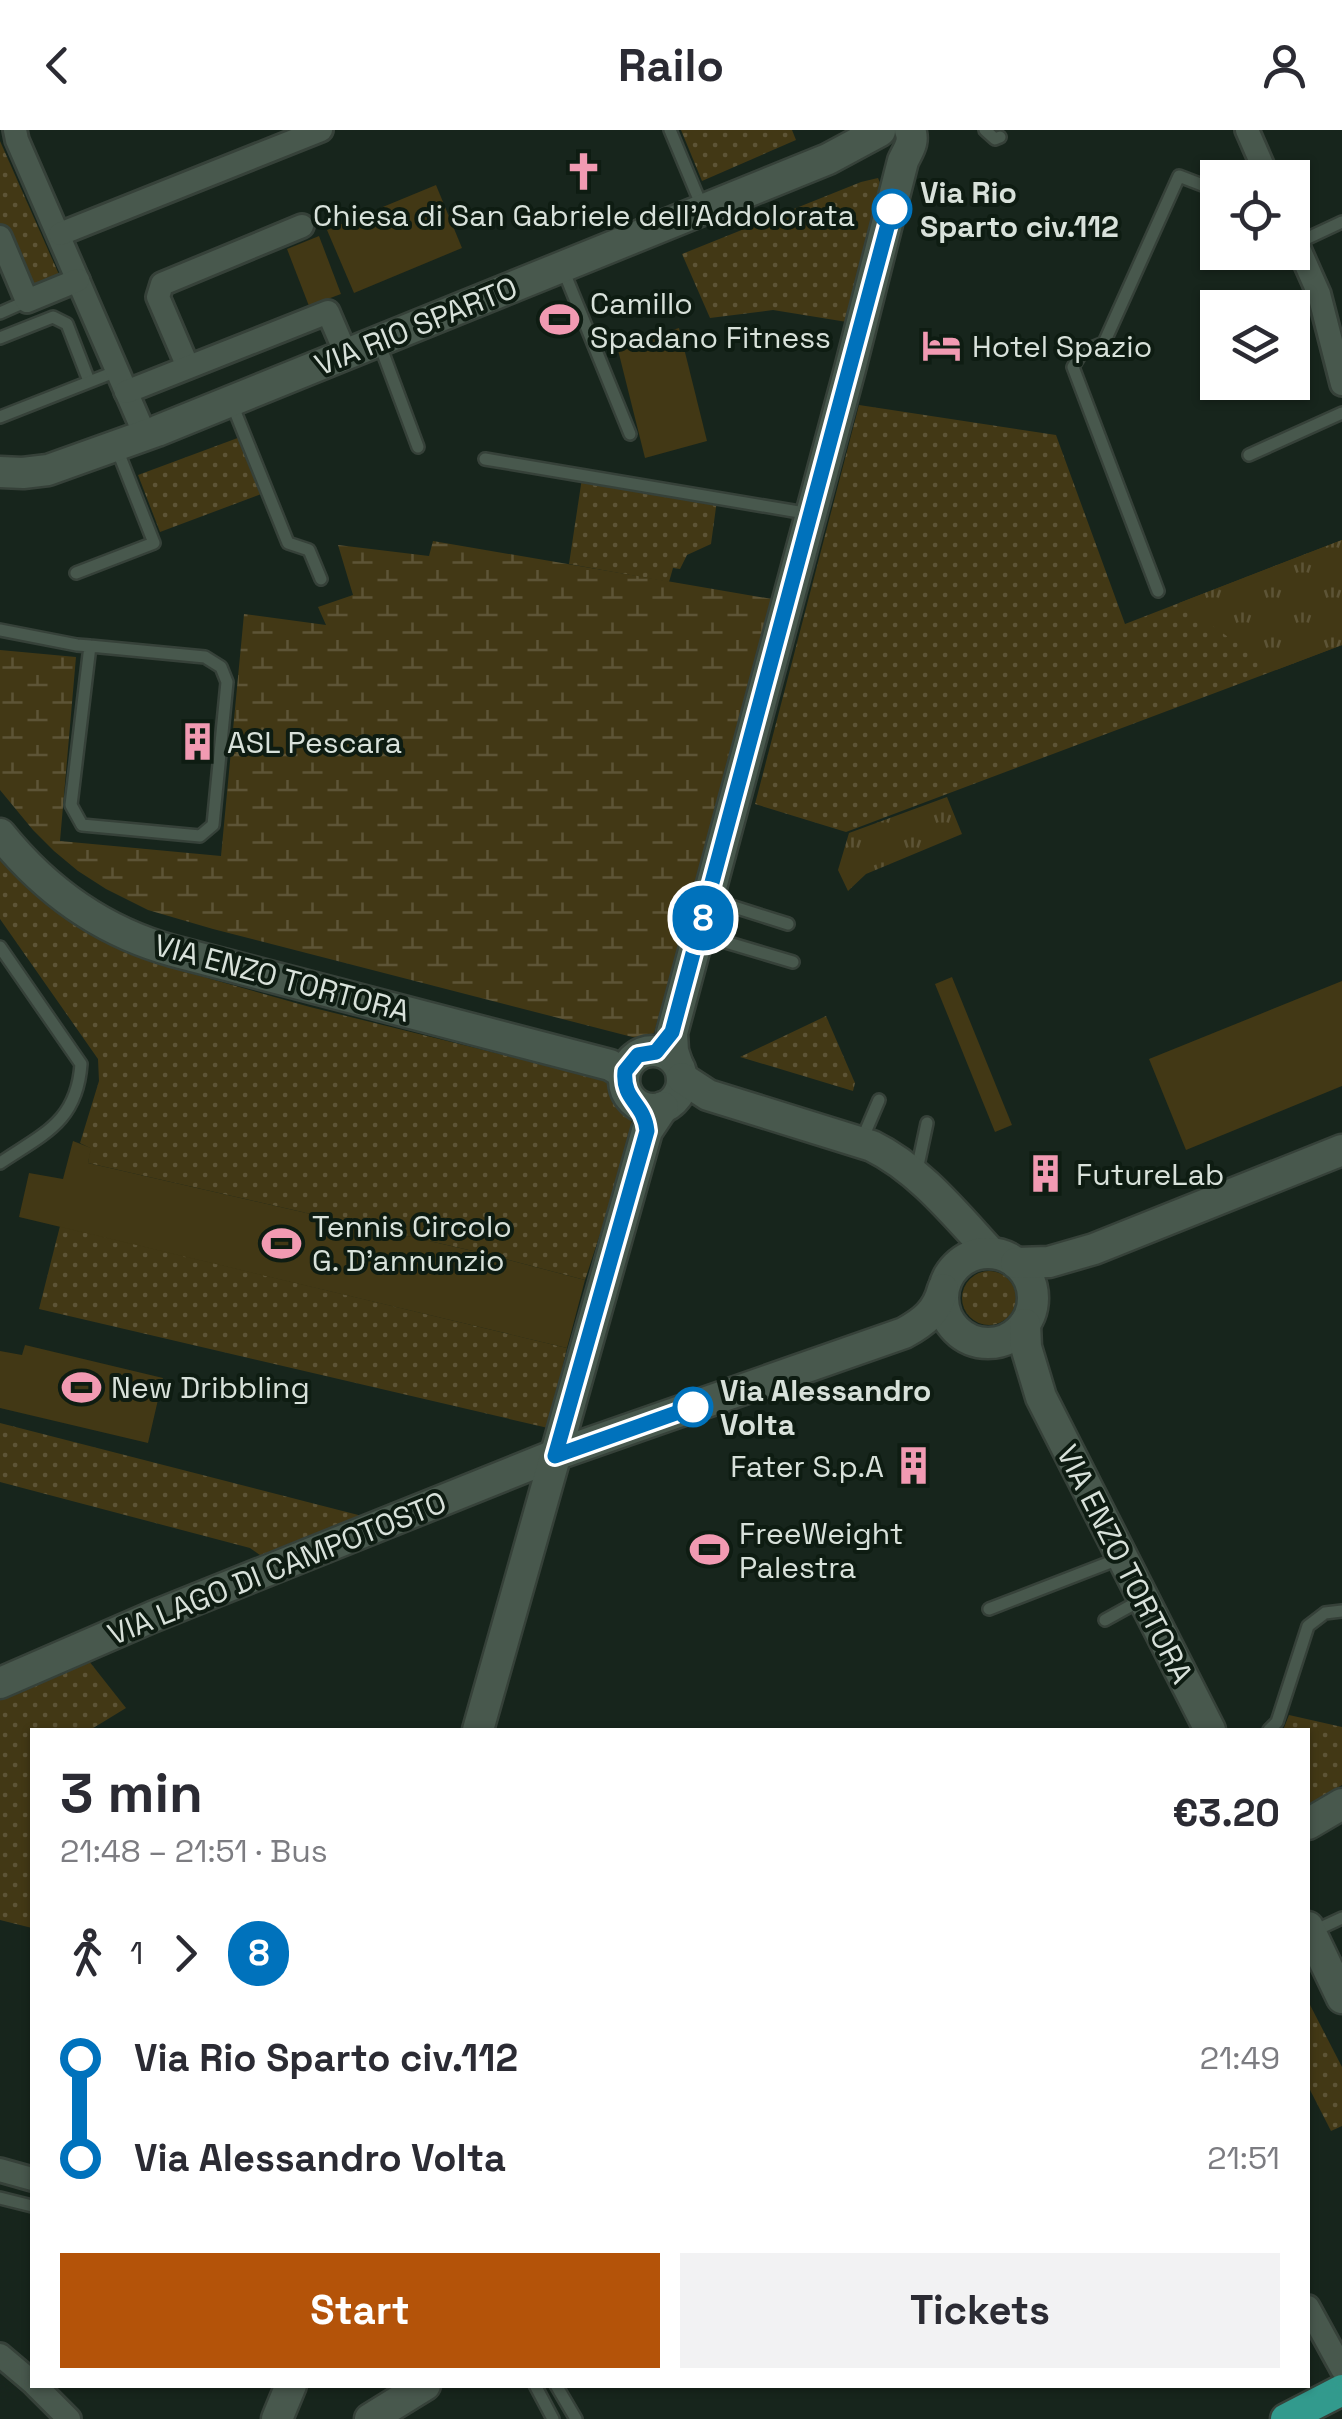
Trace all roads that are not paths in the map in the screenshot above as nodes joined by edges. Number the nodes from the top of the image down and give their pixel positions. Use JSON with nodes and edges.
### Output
{"nodes":[{"id":1,"x":321,"y":130,"type":"edge"},
{"id":2,"x":669,"y":130,"type":"edge"},
{"id":3,"x":985,"y":130,"type":"edge"},
{"id":4,"x":1248,"y":130,"type":"edge"},
{"id":5,"x":23,"y":133,"type":"edge"},
{"id":6,"x":1000,"y":137,"type":"dead end"},
{"id":7,"x":886,"y":143,"type":"edge"},
{"id":8,"x":1260,"y":160,"type":"edge"},
{"id":9,"x":1200,"y":184,"type":"edge"},
{"id":10,"x":703,"y":210,"type":"junction"},
{"id":11,"x":1342,"y":222,"type":"edge"},
{"id":12,"x":302,"y":226,"type":"dead end"},
{"id":13,"x":1310,"y":233,"type":"edge"},
{"id":14,"x":60,"y":234,"type":"junction"},
{"id":15,"x":0,"y":238,"type":"edge"},
{"id":16,"x":562,"y":267,"type":"junction"},
{"id":17,"x":1309,"y":270,"type":"edge"},
{"id":18,"x":78,"y":280,"type":"junction"},
{"id":19,"x":27,"y":301,"type":"junction"},
{"id":20,"x":0,"y":312,"type":"edge"},
{"id":21,"x":0,"y":338,"type":"edge"},
{"id":22,"x":379,"y":341,"type":"junction"},
{"id":23,"x":346,"y":354,"type":"junction"},
{"id":24,"x":188,"y":367,"type":"junction"},
{"id":25,"x":122,"y":381,"type":"junction"},
{"id":26,"x":89,"y":382,"type":"junction"},
{"id":27,"x":1342,"y":384,"type":"edge"},
{"id":28,"x":231,"y":400,"type":"junction"},
{"id":29,"x":1342,"y":413,"type":"edge"},
{"id":30,"x":0,"y":416,"type":"edge"},
{"id":31,"x":630,"y":434,"type":"dead end"},
{"id":32,"x":145,"y":435,"type":"junction"},
{"id":33,"x":115,"y":446,"type":"junction"},
{"id":34,"x":418,"y":447,"type":"dead end"},
{"id":35,"x":1248,"y":455,"type":"dead end"},
{"id":36,"x":484,"y":459,"type":"dead end"},
{"id":37,"x":0,"y":472,"type":"edge"},
{"id":38,"x":811,"y":514,"type":"junction"},
{"id":39,"x":76,"y":573,"type":"dead end"},
{"id":40,"x":321,"y":579,"type":"dead end"},
{"id":41,"x":1158,"y":591,"type":"dead end"},
{"id":42,"x":0,"y":630,"type":"edge"},
{"id":43,"x":90,"y":646,"type":"junction"},
{"id":44,"x":0,"y":834,"type":"edge"},
{"id":45,"x":708,"y":898,"type":"junction"},
{"id":46,"x":788,"y":924,"type":"dead end"},
{"id":47,"x":698,"y":934,"type":"junction"},
{"id":48,"x":0,"y":947,"type":"edge"},
{"id":49,"x":793,"y":962,"type":"dead end"},
{"id":50,"x":657,"y":1080,"type":"junction"},
{"id":51,"x":880,"y":1100,"type":"dead end"},
{"id":52,"x":927,"y":1124,"type":"dead end"},
{"id":53,"x":861,"y":1142,"type":"junction"},
{"id":54,"x":1342,"y":1150,"type":"edge"},
{"id":55,"x":0,"y":1163,"type":"edge"},
{"id":56,"x":924,"y":1183,"type":"junction"},
{"id":57,"x":1094,"y":1249,"type":"junction"},
{"id":58,"x":1003,"y":1258,"type":"junction"},
{"id":59,"x":947,"y":1281,"type":"junction"},
{"id":60,"x":1029,"y":1313,"type":"junction"},
{"id":61,"x":904,"y":1332,"type":"junction"},
{"id":62,"x":959,"y":1333,"type":"junction"},
{"id":63,"x":989,"y":1344,"type":"junction"},
{"id":64,"x":1041,"y":1398,"type":"junction"},
{"id":65,"x":555,"y":1456,"type":"junction"},
{"id":66,"x":1122,"y":1557,"type":"junction"},
{"id":67,"x":1143,"y":1599,"type":"junction"},
{"id":68,"x":990,"y":1609,"type":"dead end"},
{"id":69,"x":1342,"y":1610,"type":"edge"},
{"id":70,"x":1105,"y":1620,"type":"dead end"},
{"id":71,"x":0,"y":1683,"type":"edge"},
{"id":72,"x":479,"y":1728,"type":"edge"},
{"id":73,"x":1209,"y":1728,"type":"edge"},
{"id":74,"x":1271,"y":1728,"type":"edge"},
{"id":75,"x":1342,"y":1804,"type":"edge"},
{"id":76,"x":1310,"y":1823,"type":"edge"},
{"id":77,"x":1342,"y":1918,"type":"edge"},
{"id":78,"x":1310,"y":1930,"type":"edge"},
{"id":79,"x":1310,"y":1932,"type":"edge"},
{"id":80,"x":1342,"y":1998,"type":"edge"},
{"id":81,"x":0,"y":2170,"type":"edge"},
{"id":82,"x":30,"y":2178,"type":"edge"},
{"id":83,"x":0,"y":2198,"type":"edge"},
{"id":84,"x":30,"y":2206,"type":"edge"},
{"id":85,"x":1310,"y":2311,"type":"edge"},
{"id":86,"x":0,"y":2355,"type":"edge"},
{"id":87,"x":1342,"y":2369,"type":"edge"},
{"id":88,"x":30,"y":2381,"type":"edge"},
{"id":89,"x":38,"y":2388,"type":"edge"},
{"id":90,"x":291,"y":2388,"type":"edge"},
{"id":91,"x":292,"y":2388,"type":"edge"},
{"id":92,"x":420,"y":2388,"type":"edge"},
{"id":93,"x":537,"y":2388,"type":"edge"},
{"id":94,"x":558,"y":2388,"type":"edge"},
{"id":95,"x":1342,"y":2390,"type":"edge"},
{"id":96,"x":69,"y":2419,"type":"edge"},
{"id":97,"x":277,"y":2419,"type":"edge"},
{"id":98,"x":292,"y":2419,"type":"edge"},
{"id":99,"x":370,"y":2419,"type":"edge"},
{"id":100,"x":553,"y":2419,"type":"edge"},
{"id":101,"x":576,"y":2419,"type":"edge"},
{"id":102,"x":1286,"y":2419,"type":"edge"}],
"edges":[{"from":1,"to":14,"type":"street"},
{"from":2,"to":10,"type":"lane"},
{"from":3,"to":6,"type":"lane"},
{"from":4,"to":8,"type":"street"},
{"from":5,"to":14,"type":"street"},
{"from":7,"to":10,"type":"street","name":"VIA RIO SPARTO"},
{"from":7,"to":38,"type":"street"},
{"from":9,"to":41,"type":"lane"},
{"from":10,"to":16,"type":"street","name":"VIA RIO SPARTO"},
{"from":11,"to":13,"type":"lane"},
{"from":12,"to":24,"type":"street"},
{"from":14,"to":18,"type":"street"},
{"from":15,"to":19,"type":"street"},
{"from":16,"to":22,"type":"street","name":"VIA RIO SPARTO"},
{"from":16,"to":31,"type":"lane"},
{"from":17,"to":27,"type":"street"},
{"from":18,"to":19,"type":"street"},
{"from":18,"to":25,"type":"street"},
{"from":19,"to":20,"type":"lane"},
{"from":21,"to":26,"type":"lane"},
{"from":22,"to":23,"type":"street","name":"VIA RIO SPARTO"},
{"from":22,"to":34,"type":"lane"},
{"from":23,"to":24,"type":"street"},
{"from":23,"to":28,"type":"street","name":"VIA RIO SPARTO"},
{"from":24,"to":25,"type":"street"},
{"from":25,"to":26,"type":"lane"},
{"from":25,"to":32,"type":"street"},
{"from":26,"to":30,"type":"lane"},
{"from":28,"to":32,"type":"street","name":"VIA RIO SPARTO"},
{"from":28,"to":40,"type":"lane"},
{"from":29,"to":35,"type":"lane"},
{"from":32,"to":33,"type":"street","name":"VIA RIO SPARTO"},
{"from":33,"to":37,"type":"street","name":"VIA RIO SPARTO"},
{"from":33,"to":39,"type":"lane"},
{"from":36,"to":38,"type":"lane"},
{"from":38,"to":45,"type":"street"},
{"from":42,"to":43,"type":"lane"},
{"from":43,"to":43,"type":"lane"},
{"from":44,"to":50,"type":"street","name":"VIA ENZO TORTORA"},
{"from":45,"to":46,"type":"lane"},
{"from":45,"to":47,"type":"street"},
{"from":47,"to":49,"type":"lane"},
{"from":47,"to":50,"type":"street"},
{"from":48,"to":55,"type":"lane"},
{"from":50,"to":53,"type":"street","name":"VIA ENZO TORTORA"},
{"from":50,"to":65,"type":"street"},
{"from":51,"to":53,"type":"lane"},
{"from":52,"to":56,"type":"lane"},
{"from":53,"to":56,"type":"street","name":"VIA ENZO TORTORA"},
{"from":54,"to":57,"type":"street"},
{"from":56,"to":58,"type":"street","name":"VIA ENZO TORTORA"},
{"from":56,"to":59,"type":"street"},
{"from":57,"to":58,"type":"street"},
{"from":57,"to":60,"type":"street"},
{"from":58,"to":59,"type":"street"},
{"from":58,"to":60,"type":"street"},
{"from":59,"to":61,"type":"street"},
{"from":59,"to":62,"type":"street"},
{"from":60,"to":63,"type":"street"},
{"from":60,"to":64,"type":"street","name":"VIA ENZO TORTORA"},
{"from":61,"to":62,"type":"street"},
{"from":61,"to":65,"type":"street"},
{"from":62,"to":63,"type":"street"},
{"from":63,"to":64,"type":"street","name":"VIA ENZO TORTORA"},
{"from":64,"to":66,"type":"street","name":"VIA ENZO TORTORA"},
{"from":65,"to":71,"type":"street","name":"VIA LAGO DI CAMPOTOSTO"},
{"from":65,"to":72,"type":"street"},
{"from":66,"to":67,"type":"street","name":"VIA ENZO TORTORA"},
{"from":66,"to":68,"type":"lane"},
{"from":67,"to":70,"type":"lane"},
{"from":67,"to":73,"type":"street","name":"VIA ENZO TORTORA"},
{"from":69,"to":74,"type":"lane"},
{"from":75,"to":76,"type":"street"},
{"from":77,"to":78,"type":"lane"},
{"from":79,"to":80,"type":"street"},
{"from":81,"to":82,"type":"street"},
{"from":83,"to":84,"type":"lane"},
{"from":85,"to":87,"type":"street"},
{"from":86,"to":88,"type":"street"},
{"from":89,"to":96,"type":"street"},
{"from":90,"to":97,"type":"street"},
{"from":91,"to":98,"type":"street"},
{"from":92,"to":99,"type":"street"},
{"from":93,"to":100,"type":"lane"},
{"from":94,"to":101,"type":"lane"},
{"from":95,"to":102,"type":"main road"}]}
